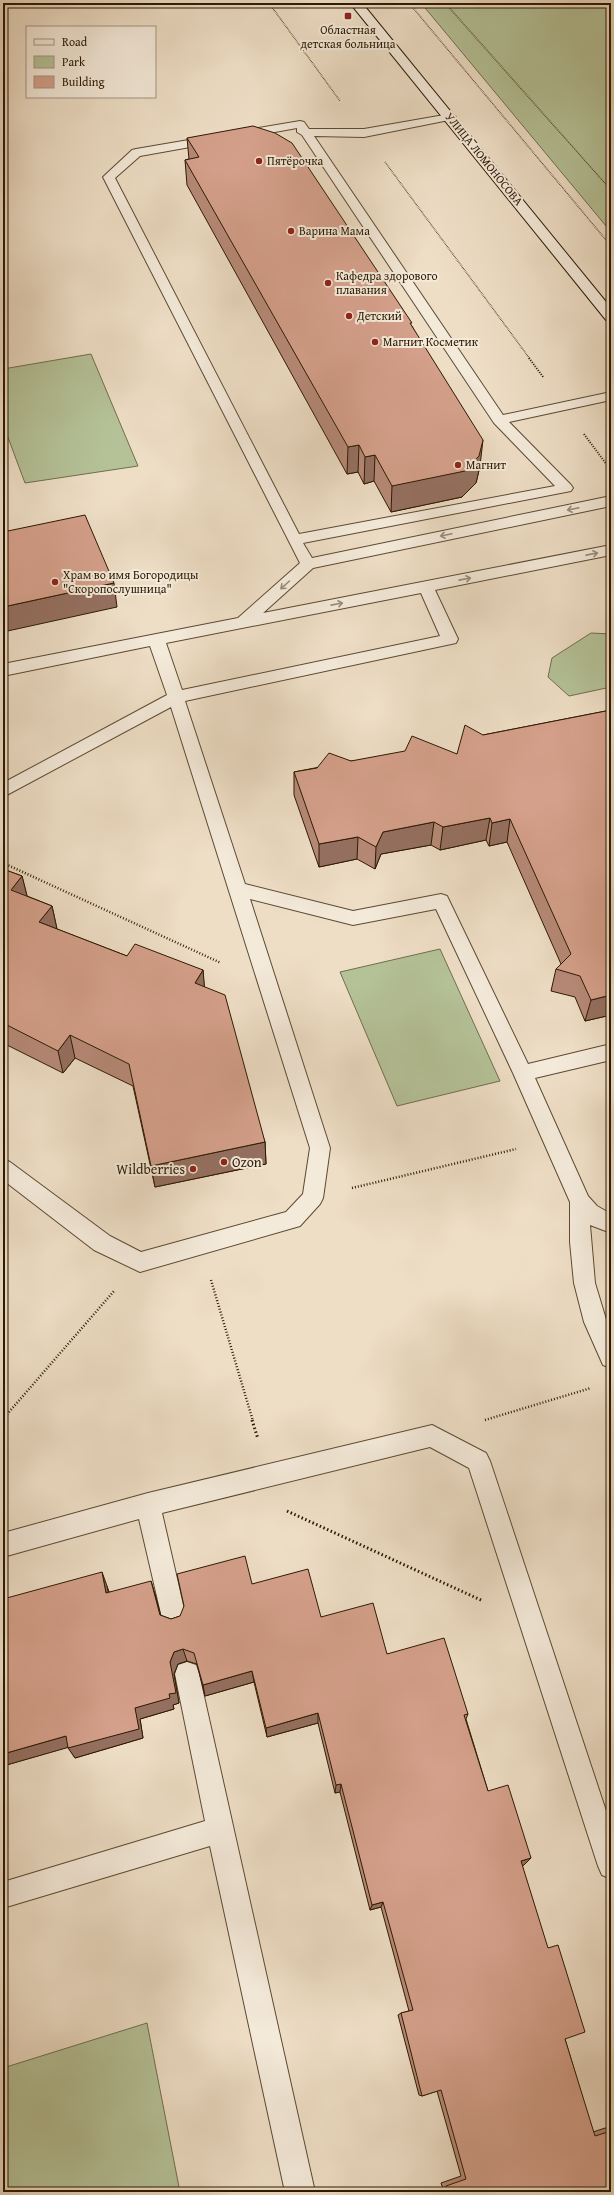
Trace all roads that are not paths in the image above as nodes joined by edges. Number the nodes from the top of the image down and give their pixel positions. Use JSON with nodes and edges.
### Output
{"nodes":[{"id":1,"x":356,"y":3,"type":"edge"},
{"id":2,"x":450,"y":117,"type":"junction"},
{"id":3,"x":303,"y":132,"type":"junction"},
{"id":4,"x":611,"y":317,"type":"edge"},
{"id":5,"x":611,"y":396,"type":"edge"},
{"id":6,"x":499,"y":420,"type":"junction"},
{"id":7,"x":611,"y":501,"type":"edge"},
{"id":8,"x":294,"y":540,"type":"junction"},
{"id":9,"x":611,"y":550,"type":"edge"},
{"id":10,"x":308,"y":564,"type":"junction"},
{"id":11,"x":426,"y":586,"type":"junction"},
{"id":12,"x":244,"y":622,"type":"junction"},
{"id":13,"x":156,"y":639,"type":"junction"},
{"id":14,"x":3,"y":670,"type":"edge"},
{"id":15,"x":176,"y":697,"type":"junction"},
{"id":16,"x":3,"y":791,"type":"edge"},
{"id":17,"x":236,"y":889,"type":"junction"},
{"id":18,"x":611,"y":1052,"type":"edge"},
{"id":19,"x":523,"y":1073,"type":"junction"},
{"id":20,"x":3,"y":1168,"type":"edge"},
{"id":21,"x":580,"y":1202,"type":"junction"},
{"id":22,"x":611,"y":1224,"type":"edge"},
{"id":23,"x":611,"y":1358,"type":"edge"},
{"id":24,"x":148,"y":1505,"type":"junction"},
{"id":25,"x":3,"y":1545,"type":"edge"},
{"id":26,"x":174,"y":1618,"type":"edge"},
{"id":27,"x":187,"y":1674,"type":"edge"},
{"id":28,"x":220,"y":1830,"type":"junction"},
{"id":29,"x":611,"y":1866,"type":"edge"},
{"id":30,"x":3,"y":1895,"type":"edge"},
{"id":31,"x":300,"y":2192,"type":"edge"}],
"edges":[{"from":1,"to":2,"type":"main road","name":"УЛИЦА ЛОМОНОСОВА"},
{"from":2,"to":3,"type":"lane"},
{"from":2,"to":4,"type":"main road","name":"УЛИЦА ЛОМОНОСОВА"},
{"from":3,"to":6,"type":"lane"},
{"from":3,"to":8,"type":"lane"},
{"from":5,"to":6,"type":"lane"},
{"from":6,"to":8,"type":"lane"},
{"from":7,"to":10,"type":"lane","one_way":true},
{"from":8,"to":10,"type":"lane"},
{"from":11,"to":9,"type":"lane","one_way":true},
{"from":10,"to":12,"type":"lane","one_way":true},
{"from":12,"to":11,"type":"lane","one_way":true},
{"from":11,"to":15,"type":"lane"},
{"from":12,"to":13,"type":"lane"},
{"from":13,"to":14,"type":"lane"},
{"from":13,"to":15,"type":"lane"},
{"from":15,"to":16,"type":"lane"},
{"from":15,"to":17,"type":"lane"},
{"from":17,"to":19,"type":"lane"},
{"from":17,"to":20,"type":"lane"},
{"from":18,"to":19,"type":"lane"},
{"from":19,"to":21,"type":"lane"},
{"from":21,"to":22,"type":"lane"},
{"from":21,"to":23,"type":"lane"},
{"from":24,"to":25,"type":"lane"},
{"from":24,"to":26,"type":"lane"},
{"from":24,"to":29,"type":"lane"},
{"from":27,"to":28,"type":"lane"},
{"from":28,"to":30,"type":"lane"},
{"from":28,"to":31,"type":"lane"}]}
